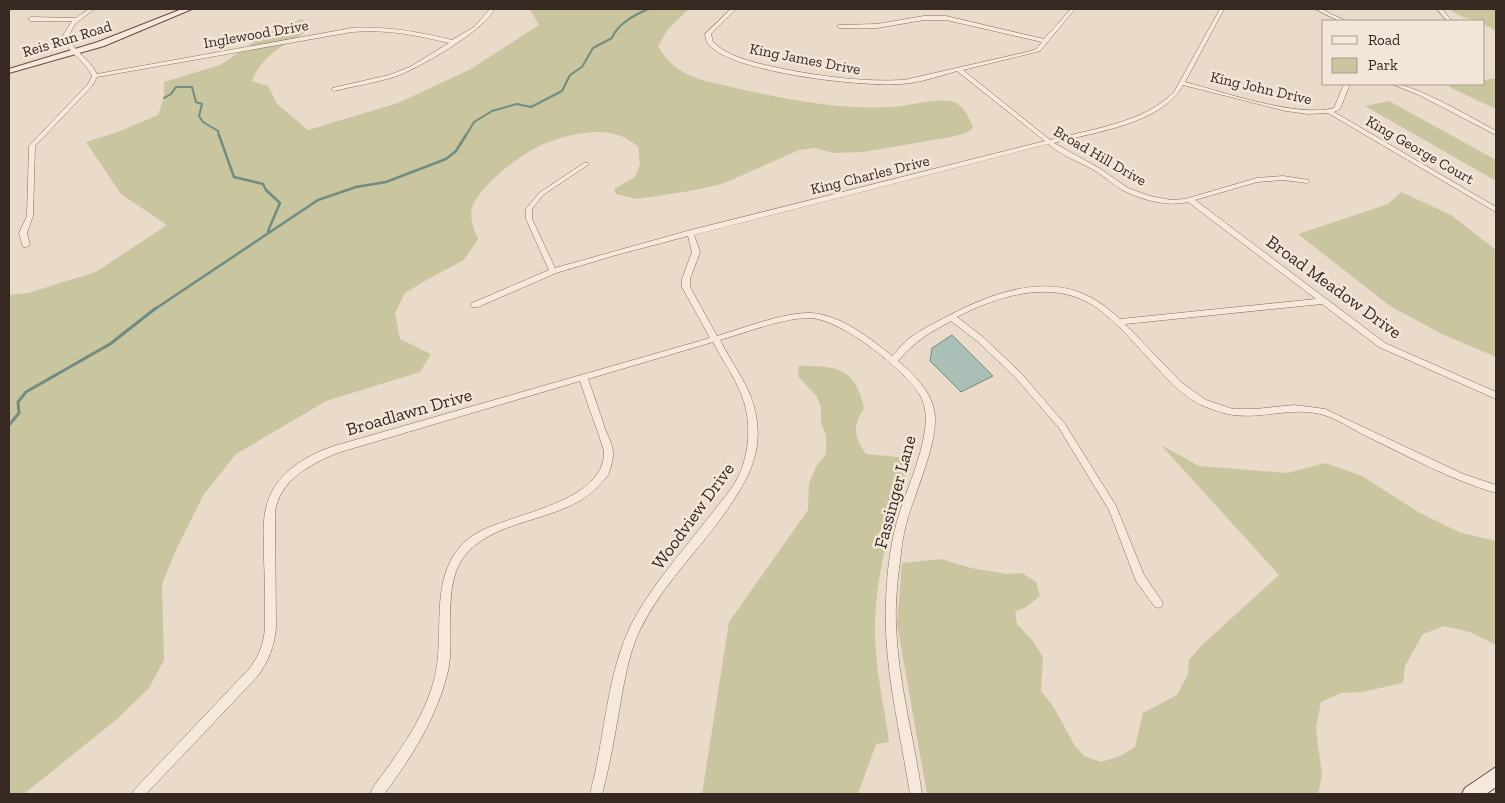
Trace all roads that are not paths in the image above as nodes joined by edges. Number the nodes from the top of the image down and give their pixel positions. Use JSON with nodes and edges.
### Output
{"nodes":[{"id":1,"x":92,"y":9,"type":"edge"},
{"id":2,"x":188,"y":9,"type":"edge"},
{"id":3,"x":492,"y":9,"type":"edge"},
{"id":4,"x":734,"y":9,"type":"edge"},
{"id":5,"x":1073,"y":9,"type":"edge"},
{"id":6,"x":1222,"y":9,"type":"edge"},
{"id":7,"x":1317,"y":9,"type":"edge"},
{"id":8,"x":1439,"y":9,"type":"edge"},
{"id":9,"x":31,"y":19,"type":"dead end"},
{"id":10,"x":76,"y":20,"type":"junction"},
{"id":11,"x":1341,"y":20,"type":"edge"},
{"id":12,"x":1449,"y":20,"type":"edge"},
{"id":13,"x":840,"y":26,"type":"dead end"},
{"id":14,"x":452,"y":42,"type":"junction"},
{"id":15,"x":1045,"y":42,"type":"junction"},
{"id":16,"x":76,"y":52,"type":"junction"},
{"id":17,"x":958,"y":70,"type":"junction"},
{"id":18,"x":9,"y":71,"type":"edge"},
{"id":19,"x":95,"y":76,"type":"junction"},
{"id":20,"x":1182,"y":82,"type":"junction"},
{"id":21,"x":1347,"y":85,"type":"edge"},
{"id":22,"x":1398,"y":85,"type":"edge"},
{"id":23,"x":334,"y":89,"type":"dead end"},
{"id":24,"x":1330,"y":112,"type":"junction"},
{"id":25,"x":1496,"y":134,"type":"edge"},
{"id":26,"x":1049,"y":142,"type":"junction"},
{"id":27,"x":586,"y":164,"type":"dead end"},
{"id":28,"x":1308,"y":181,"type":"dead end"},
{"id":29,"x":1190,"y":200,"type":"junction"},
{"id":30,"x":1496,"y":210,"type":"edge"},
{"id":31,"x":690,"y":233,"type":"junction"},
{"id":32,"x":26,"y":245,"type":"dead end"},
{"id":33,"x":553,"y":272,"type":"junction"},
{"id":34,"x":1323,"y":301,"type":"junction"},
{"id":35,"x":475,"y":305,"type":"dead end"},
{"id":36,"x":952,"y":317,"type":"junction"},
{"id":37,"x":1118,"y":322,"type":"junction"},
{"id":38,"x":714,"y":339,"type":"junction"},
{"id":39,"x":893,"y":361,"type":"junction"},
{"id":40,"x":583,"y":378,"type":"junction"},
{"id":41,"x":1496,"y":396,"type":"edge"},
{"id":42,"x":1496,"y":489,"type":"edge"},
{"id":43,"x":1158,"y":603,"type":"dead end"},
{"id":44,"x":1496,"y":776,"type":"edge"},
{"id":45,"x":138,"y":794,"type":"edge"},
{"id":46,"x":376,"y":794,"type":"edge"},
{"id":47,"x":596,"y":794,"type":"edge"},
{"id":48,"x":916,"y":794,"type":"edge"},
{"id":49,"x":1471,"y":794,"type":"edge"}],
"edges":[{"from":1,"to":10,"type":"street"},
{"from":2,"to":16,"type":"street","name":"Reis Run Road"},
{"from":3,"to":14,"type":"street"},
{"from":4,"to":17,"type":"street","name":"King James Drive"},
{"from":5,"to":15,"type":"street","name":"King James Drive"},
{"from":6,"to":20,"type":"street","name":"King Charles Drive"},
{"from":7,"to":11,"type":"street"},
{"from":8,"to":12,"type":"street"},
{"from":9,"to":10,"type":"street"},
{"from":10,"to":16,"type":"street"},
{"from":13,"to":15,"type":"street"},
{"from":14,"to":19,"type":"street","name":"Inglewood Drive"},
{"from":14,"to":23,"type":"street"},
{"from":15,"to":17,"type":"street","name":"King James Drive"},
{"from":16,"to":18,"type":"street","name":"Reis Run Road"},
{"from":16,"to":19,"type":"street"},
{"from":17,"to":26,"type":"street","name":"Broad Hill Drive"},
{"from":19,"to":32,"type":"street"},
{"from":20,"to":24,"type":"street","name":"King John Drive"},
{"from":20,"to":26,"type":"street","name":"King Charles Drive"},
{"from":21,"to":24,"type":"street","name":"King John Drive"},
{"from":22,"to":25,"type":"street"},
{"from":24,"to":30,"type":"street","name":"King George Court"},
{"from":26,"to":29,"type":"street","name":"Broad Hill Drive"},
{"from":26,"to":31,"type":"street","name":"King Charles Drive"},
{"from":27,"to":33,"type":"street"},
{"from":28,"to":29,"type":"street","name":"Broad Hill Drive"},
{"from":29,"to":34,"type":"street","name":"Broad Meadow Drive"},
{"from":31,"to":33,"type":"street","name":"King Charles Drive"},
{"from":31,"to":38,"type":"street","name":"Woodview Drive"},
{"from":33,"to":35,"type":"street","name":"King Charles Drive"},
{"from":34,"to":37,"type":"street"},
{"from":34,"to":41,"type":"street","name":"Broad Meadow Drive"},
{"from":36,"to":37,"type":"street"},
{"from":36,"to":39,"type":"street"},
{"from":36,"to":43,"type":"street"},
{"from":37,"to":42,"type":"street"},
{"from":38,"to":39,"type":"street","name":"Broadlawn Drive"},
{"from":38,"to":40,"type":"street","name":"Broadlawn Drive"},
{"from":38,"to":47,"type":"street","name":"Woodview Drive"},
{"from":39,"to":48,"type":"street","name":"Fassinger Lane"},
{"from":40,"to":45,"type":"street","name":"Broadlawn Drive"},
{"from":40,"to":46,"type":"street"},
{"from":44,"to":49,"type":"street"}]}
